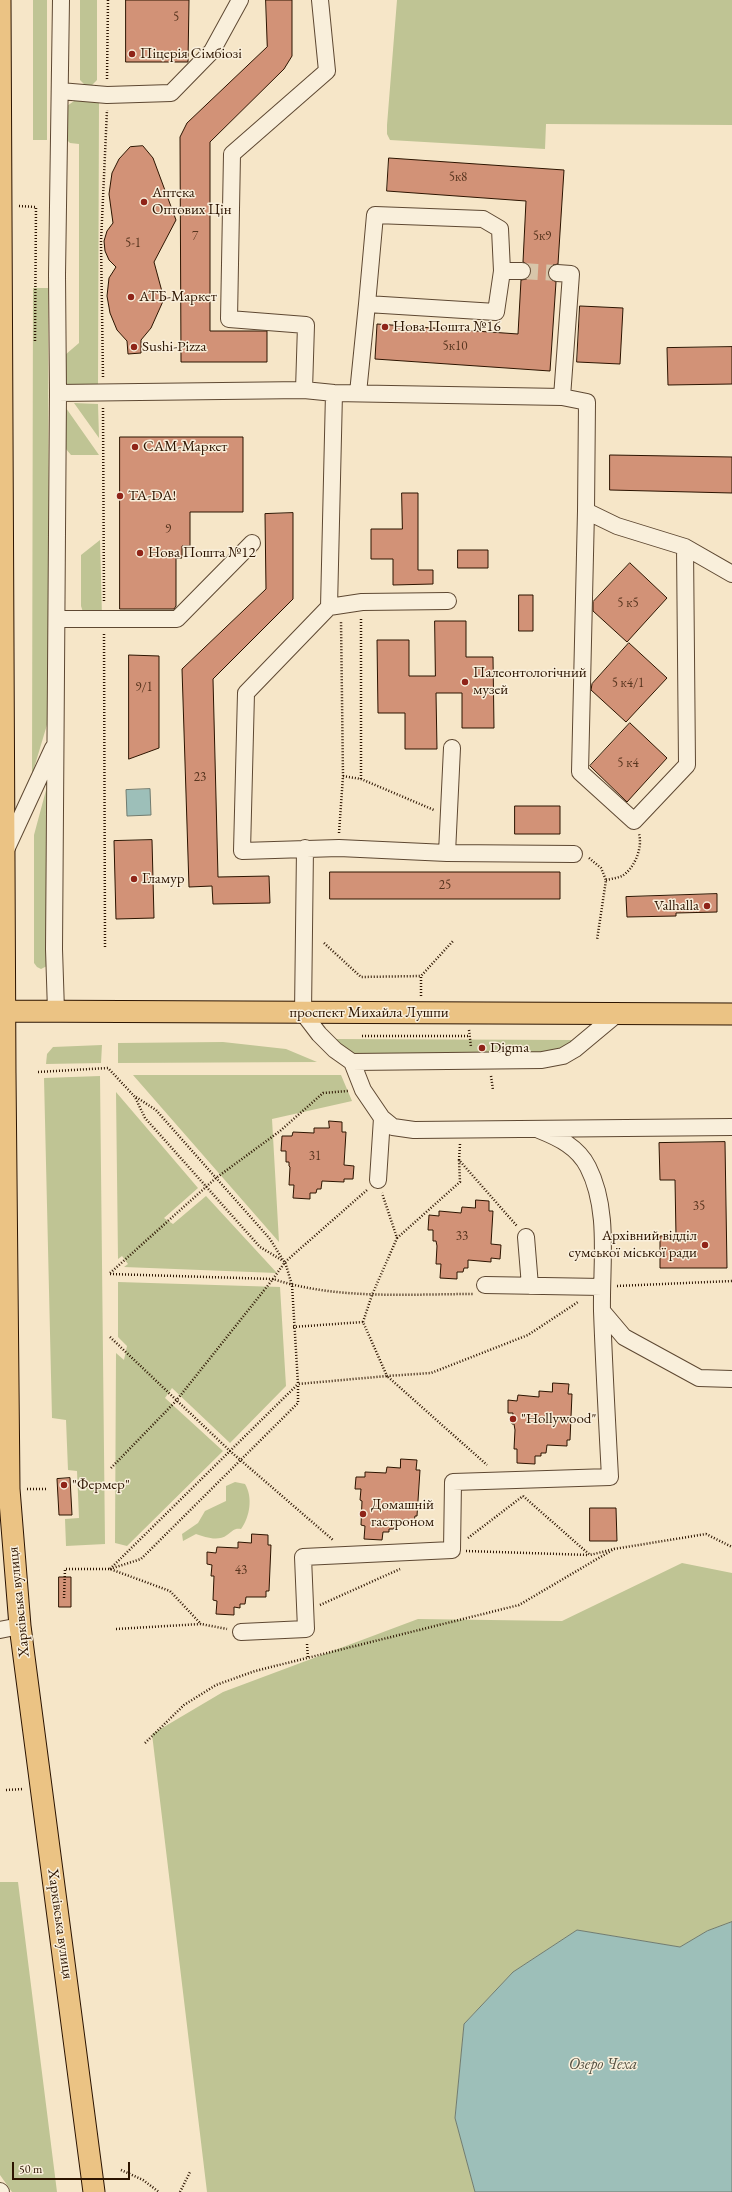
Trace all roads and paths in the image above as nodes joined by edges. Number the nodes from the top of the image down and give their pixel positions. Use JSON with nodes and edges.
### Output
{"nodes":[{"id":1,"x":0,"y":0,"type":"edge"},
{"id":2,"x":61,"y":0,"type":"edge"},
{"id":3,"x":108,"y":0,"type":"edge"},
{"id":4,"x":240,"y":0,"type":"edge"},
{"id":5,"x":320,"y":0,"type":"edge"},
{"id":6,"x":60,"y":91,"type":"junction"},
{"id":7,"x":107,"y":95,"type":"junction"},
{"id":8,"x":36,"y":207,"type":"dead end"},
{"id":9,"x":502,"y":271,"type":"junction"},
{"id":10,"x":522,"y":271,"type":"tunnel mouth"},
{"id":11,"x":557,"y":273,"type":"tunnel mouth"},
{"id":12,"x":364,"y":298,"type":"junction"},
{"id":13,"x":35,"y":341,"type":"dead end"},
{"id":14,"x":304,"y":390,"type":"junction"},
{"id":15,"x":103,"y":392,"type":"junction"},
{"id":16,"x":58,"y":393,"type":"junction"},
{"id":17,"x":334,"y":393,"type":"junction"},
{"id":18,"x":358,"y":393,"type":"junction"},
{"id":19,"x":562,"y":397,"type":"junction"},
{"id":20,"x":586,"y":511,"type":"junction"},
{"id":21,"x":252,"y":543,"type":"dead end"},
{"id":22,"x":685,"y":547,"type":"junction"},
{"id":23,"x":732,"y":574,"type":"edge"},
{"id":24,"x":448,"y":601,"type":"dead end"},
{"id":25,"x":362,"y":602,"type":"junction"},
{"id":26,"x":335,"y":606,"type":"junction"},
{"id":27,"x":57,"y":619,"type":"junction"},
{"id":28,"x":104,"y":620,"type":"junction"},
{"id":29,"x":2,"y":657,"type":"edge"},
{"id":30,"x":56,"y":743,"type":"junction"},
{"id":31,"x":452,"y":748,"type":"dead end"},
{"id":32,"x":343,"y":776,"type":"junction"},
{"id":33,"x":362,"y":779,"type":"junction"},
{"id":34,"x":449,"y":817,"type":"junction"},
{"id":35,"x":634,"y":821,"type":"junction"},
{"id":36,"x":305,"y":848,"type":"junction"},
{"id":37,"x":339,"y":848,"type":"junction"},
{"id":38,"x":5,"y":853,"type":"junction"},
{"id":39,"x":447,"y":853,"type":"junction"},
{"id":40,"x":574,"y":854,"type":"joint"},
{"id":41,"x":606,"y":880,"type":"junction"},
{"id":42,"x":597,"y":940,"type":"dead end"},
{"id":43,"x":453,"y":942,"type":"dead end"},
{"id":44,"x":324,"y":944,"type":"dead end"},
{"id":45,"x":105,"y":947,"type":"dead end"},
{"id":46,"x":421,"y":976,"type":"junction"},
{"id":47,"x":3,"y":1011,"type":"edge"},
{"id":48,"x":56,"y":1011,"type":"junction"},
{"id":49,"x":302,"y":1013,"type":"junction"},
{"id":50,"x":422,"y":1013,"type":"junction"},
{"id":51,"x":617,"y":1014,"type":"junction"},
{"id":52,"x":732,"y":1014,"type":"edge"},
{"id":53,"x":362,"y":1036,"type":"dead end"},
{"id":54,"x":470,"y":1036,"type":"dead end"},
{"id":55,"x":352,"y":1062,"type":"junction"},
{"id":56,"x":38,"y":1072,"type":"dead end"},
{"id":57,"x":490,"y":1076,"type":"dead end"},
{"id":58,"x":363,"y":1090,"type":"junction"},
{"id":59,"x":493,"y":1090,"type":"dead end"},
{"id":60,"x":135,"y":1097,"type":"junction"},
{"id":61,"x":382,"y":1118,"type":"junction"},
{"id":62,"x":732,"y":1127,"type":"edge"},
{"id":63,"x":461,"y":1130,"type":"junction"},
{"id":64,"x":539,"y":1130,"type":"junction"},
{"id":65,"x":459,"y":1160,"type":"junction"},
{"id":66,"x":216,"y":1178,"type":"junction"},
{"id":67,"x":378,"y":1180,"type":"junction"},
{"id":68,"x":206,"y":1188,"type":"junction"},
{"id":69,"x":526,"y":1237,"type":"joint"},
{"id":70,"x":397,"y":1238,"type":"junction"},
{"id":71,"x":285,"y":1262,"type":"junction"},
{"id":72,"x":273,"y":1279,"type":"junction"},
{"id":73,"x":732,"y":1281,"type":"edge"},
{"id":74,"x":292,"y":1285,"type":"junction"},
{"id":75,"x":530,"y":1286,"type":"junction"},
{"id":76,"x":602,"y":1287,"type":"junction"},
{"id":77,"x":484,"y":1289,"type":"joint"},
{"id":78,"x":372,"y":1295,"type":"junction"},
{"id":79,"x":579,"y":1301,"type":"dead end"},
{"id":80,"x":602,"y":1311,"type":"junction"},
{"id":81,"x":363,"y":1322,"type":"junction"},
{"id":82,"x":294,"y":1327,"type":"junction"},
{"id":83,"x":110,"y":1337,"type":"dead end"},
{"id":84,"x":387,"y":1376,"type":"junction"},
{"id":85,"x":732,"y":1379,"type":"edge"},
{"id":86,"x":298,"y":1384,"type":"junction"},
{"id":87,"x":176,"y":1401,"type":"junction"},
{"id":88,"x":230,"y":1451,"type":"junction"},
{"id":89,"x":241,"y":1460,"type":"junction"},
{"id":90,"x":111,"y":1468,"type":"dead end"},
{"id":91,"x":547,"y":1479,"type":"junction"},
{"id":92,"x":505,"y":1481,"type":"junction"},
{"id":93,"x":524,"y":1496,"type":"junction"},
{"id":94,"x":732,"y":1547,"type":"edge"},
{"id":95,"x":614,"y":1549,"type":"junction"},
{"id":96,"x":452,"y":1550,"type":"junction"},
{"id":97,"x":350,"y":1555,"type":"junction"},
{"id":98,"x":590,"y":1555,"type":"junction"},
{"id":99,"x":404,"y":1567,"type":"dead end"},
{"id":100,"x":110,"y":1569,"type":"junction"},
{"id":101,"x":64,"y":1598,"type":"dead end"},
{"id":102,"x":305,"y":1612,"type":"junction"},
{"id":103,"x":201,"y":1624,"type":"junction"},
{"id":104,"x":20,"y":1626,"type":"junction"},
{"id":105,"x":116,"y":1629,"type":"dead end"},
{"id":106,"x":0,"y":1630,"type":"edge"},
{"id":107,"x":241,"y":1632,"type":"joint"},
{"id":108,"x":145,"y":1744,"type":"dead end"},
{"id":109,"x":121,"y":2170,"type":"dead end"},
{"id":110,"x":190,"y":2172,"type":"dead end"},
{"id":111,"x":94,"y":2192,"type":"edge"},
{"id":112,"x":159,"y":2192,"type":"edge"},
{"id":113,"x":180,"y":2192,"type":"edge"}],
"edges":[{"from":1,"to":29,"type":"main road","name":"Харківська вулиця"},
{"from":2,"to":6,"type":"street"},
{"from":3,"to":7,"type":"path"},
{"from":4,"to":7,"type":"street"},
{"from":5,"to":14,"type":"street"},
{"from":6,"to":7,"type":"street"},
{"from":6,"to":16,"type":"street"},
{"from":7,"to":15,"type":"path"},
{"from":8,"to":13,"type":"path"},
{"from":9,"to":10,"type":"street"},
{"from":9,"to":12,"type":"street"},
{"from":9,"to":12,"type":"street"},
{"from":11,"to":19,"type":"street"},
{"from":12,"to":18,"type":"street"},
{"from":14,"to":15,"type":"street"},
{"from":14,"to":17,"type":"street"},
{"from":15,"to":16,"type":"street"},
{"from":15,"to":28,"type":"path"},
{"from":16,"to":27,"type":"street"},
{"from":17,"to":18,"type":"street"},
{"from":17,"to":26,"type":"street"},
{"from":18,"to":19,"type":"street"},
{"from":19,"to":20,"type":"street"},
{"from":20,"to":22,"type":"street"},
{"from":20,"to":35,"type":"street"},
{"from":21,"to":28,"type":"street"},
{"from":22,"to":23,"type":"street"},
{"from":22,"to":35,"type":"street"},
{"from":24,"to":25,"type":"street"},
{"from":25,"to":26,"type":"street"},
{"from":25,"to":33,"type":"path"},
{"from":26,"to":32,"type":"path"},
{"from":26,"to":36,"type":"street"},
{"from":27,"to":28,"type":"street"},
{"from":27,"to":30,"type":"street"},
{"from":28,"to":45,"type":"path"},
{"from":29,"to":38,"type":"main road","name":"Харківська вулиця"},
{"from":30,"to":38,"type":"street"},
{"from":30,"to":48,"type":"street"},
{"from":31,"to":34,"type":"street"},
{"from":32,"to":33,"type":"path"},
{"from":32,"to":37,"type":"path"},
{"from":33,"to":34,"type":"path"},
{"from":34,"to":39,"type":"street"},
{"from":35,"to":41,"type":"path"},
{"from":36,"to":37,"type":"street"},
{"from":36,"to":49,"type":"street"},
{"from":37,"to":39,"type":"street"},
{"from":38,"to":47,"type":"main road","name":"Харківська вулиця"},
{"from":39,"to":40,"type":"street"},
{"from":40,"to":41,"type":"path"},
{"from":41,"to":42,"type":"path"},
{"from":43,"to":46,"type":"path"},
{"from":44,"to":46,"type":"path"},
{"from":46,"to":50,"type":"path"},
{"from":47,"to":48,"type":"main road","name":"проспект Михайла Лушпи"},
{"from":47,"to":104,"type":"main road","name":"Харківська вулиця"},
{"from":48,"to":49,"type":"main road","name":"проспект Михайла Лушпи"},
{"from":49,"to":50,"type":"main road","name":"проспект Михайла Лушпи"},
{"from":49,"to":55,"type":"street"},
{"from":50,"to":51,"type":"main road","name":"проспект Михайла Лушпи"},
{"from":51,"to":52,"type":"main road","name":"проспект Михайла Лушпи"},
{"from":51,"to":55,"type":"street"},
{"from":53,"to":54,"type":"path"},
{"from":55,"to":58,"type":"street"},
{"from":56,"to":60,"type":"path"},
{"from":57,"to":59,"type":"path"},
{"from":58,"to":61,"type":"street"},
{"from":58,"to":66,"type":"path"},
{"from":60,"to":66,"type":"path"},
{"from":60,"to":68,"type":"path"},
{"from":61,"to":63,"type":"street"},
{"from":61,"to":67,"type":"street"},
{"from":62,"to":64,"type":"street"},
{"from":63,"to":64,"type":"street"},
{"from":63,"to":65,"type":"path"},
{"from":64,"to":76,"type":"street"},
{"from":65,"to":69,"type":"path"},
{"from":65,"to":70,"type":"path"},
{"from":66,"to":68,"type":"path"},
{"from":66,"to":71,"type":"path"},
{"from":67,"to":70,"type":"path"},
{"from":67,"to":71,"type":"path"},
{"from":68,"to":71,"type":"path"},
{"from":68,"to":72,"type":"path"},
{"from":69,"to":75,"type":"street"},
{"from":70,"to":78,"type":"path"},
{"from":71,"to":72,"type":"path"},
{"from":71,"to":74,"type":"path"},
{"from":72,"to":74,"type":"path"},
{"from":72,"to":87,"type":"path"},
{"from":73,"to":76,"type":"path"},
{"from":74,"to":78,"type":"path"},
{"from":74,"to":82,"type":"path"},
{"from":75,"to":76,"type":"street"},
{"from":75,"to":77,"type":"street"},
{"from":76,"to":80,"type":"street"},
{"from":77,"to":78,"type":"path"},
{"from":78,"to":81,"type":"path"},
{"from":79,"to":84,"type":"path"},
{"from":80,"to":85,"type":"street"},
{"from":80,"to":91,"type":"street"},
{"from":81,"to":82,"type":"path"},
{"from":81,"to":84,"type":"path"},
{"from":82,"to":86,"type":"path"},
{"from":83,"to":87,"type":"path"},
{"from":84,"to":86,"type":"path"},
{"from":84,"to":92,"type":"path"},
{"from":86,"to":88,"type":"path"},
{"from":86,"to":89,"type":"path"},
{"from":87,"to":88,"type":"path"},
{"from":87,"to":90,"type":"path"},
{"from":88,"to":89,"type":"path"},
{"from":88,"to":100,"type":"path"},
{"from":89,"to":97,"type":"path"},
{"from":89,"to":100,"type":"path"},
{"from":91,"to":92,"type":"street"},
{"from":91,"to":93,"type":"path"},
{"from":92,"to":93,"type":"path"},
{"from":92,"to":96,"type":"street"},
{"from":93,"to":96,"type":"path"},
{"from":93,"to":98,"type":"path"},
{"from":94,"to":95,"type":"path"},
{"from":95,"to":98,"type":"path"},
{"from":95,"to":108,"type":"path"},
{"from":96,"to":97,"type":"street"},
{"from":96,"to":98,"type":"path"},
{"from":97,"to":102,"type":"street"},
{"from":99,"to":102,"type":"path"},
{"from":100,"to":101,"type":"path"},
{"from":100,"to":103,"type":"path"},
{"from":102,"to":107,"type":"street"},
{"from":103,"to":105,"type":"path"},
{"from":103,"to":107,"type":"path"},
{"from":104,"to":106,"type":"street"},
{"from":104,"to":111,"type":"main road","name":"Харківська вулиця"},
{"from":109,"to":112,"type":"path"},
{"from":110,"to":113,"type":"path"}]}
